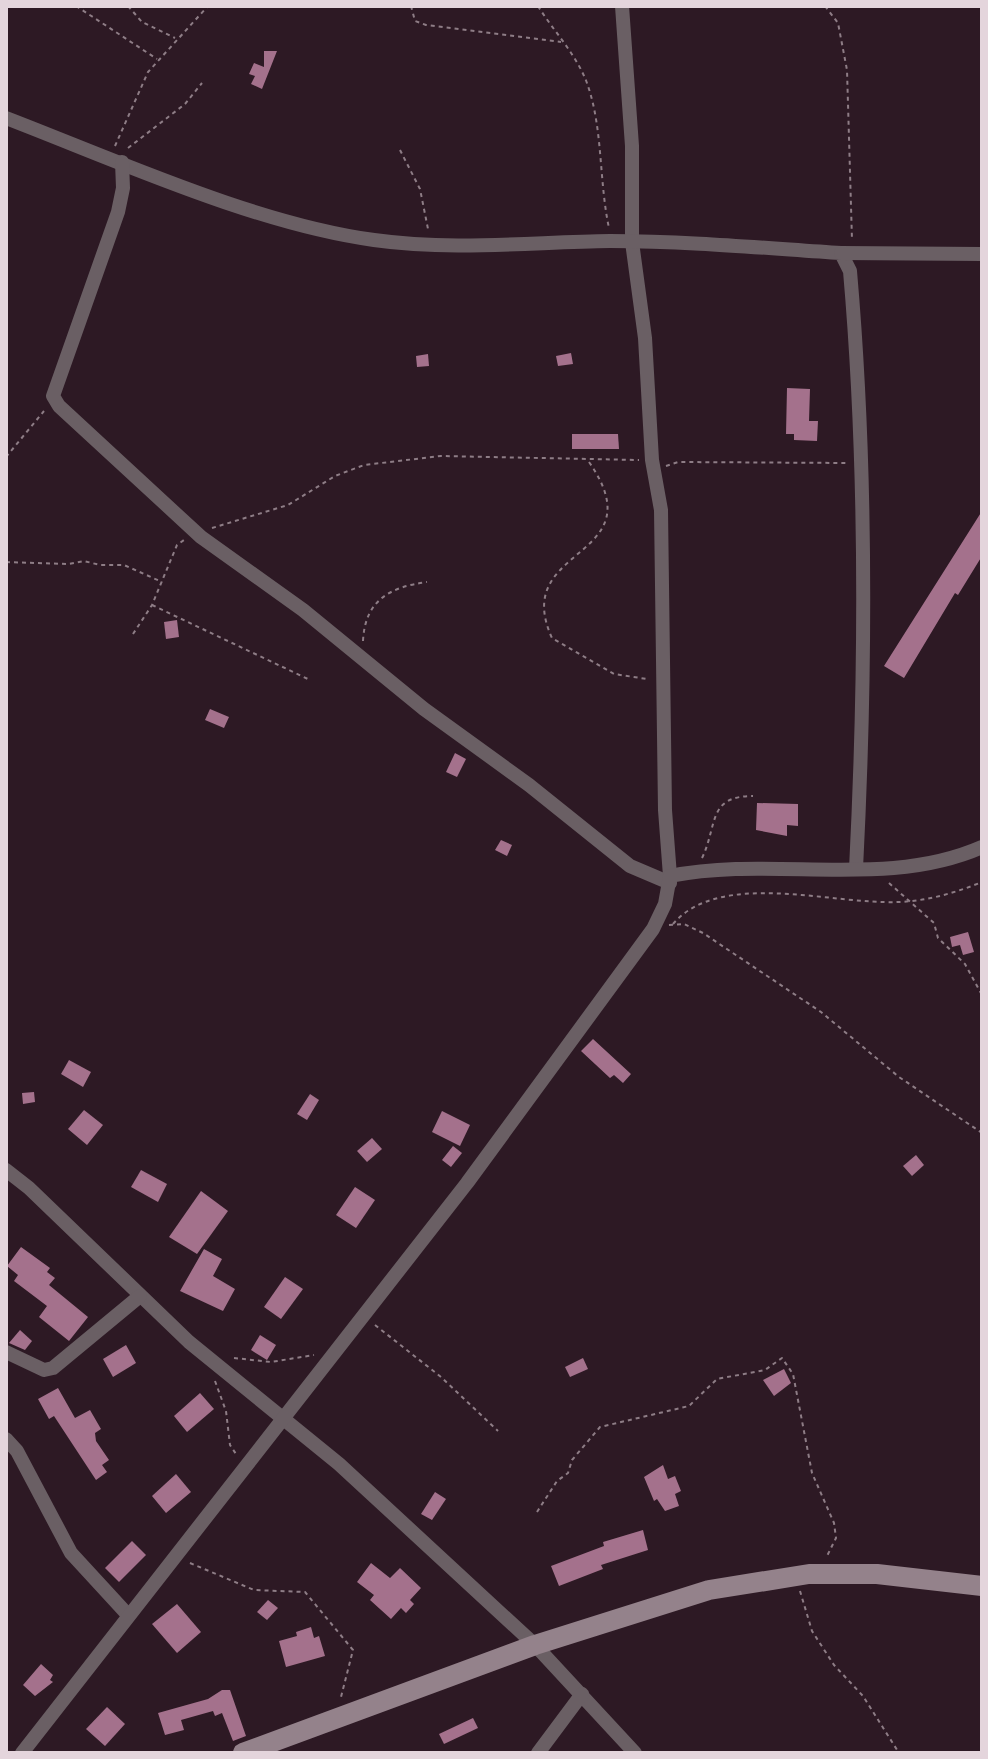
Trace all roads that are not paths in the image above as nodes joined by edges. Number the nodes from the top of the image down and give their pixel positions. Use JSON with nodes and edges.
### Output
{"nodes":[{"id":1,"x":622,"y":6,"type":"edge"},
{"id":2,"x":6,"y":118,"type":"edge"},
{"id":3,"x":117,"y":161,"type":"junction"},
{"id":4,"x":632,"y":242,"type":"junction"},
{"id":5,"x":846,"y":253,"type":"junction"},
{"id":6,"x":982,"y":254,"type":"edge"},
{"id":7,"x":982,"y":847,"type":"edge"},
{"id":8,"x":856,"y":869,"type":"junction"},
{"id":9,"x":670,"y":880,"type":"junction"},
{"id":10,"x":6,"y":1170,"type":"edge"},
{"id":11,"x":140,"y":1296,"type":"junction"},
{"id":12,"x":6,"y":1352,"type":"edge"},
{"id":13,"x":284,"y":1419,"type":"junction"},
{"id":14,"x":6,"y":1439,"type":"edge"},
{"id":15,"x":982,"y":1586,"type":"edge"},
{"id":16,"x":128,"y":1615,"type":"junction"},
{"id":17,"x":535,"y":1645,"type":"junction"},
{"id":18,"x":582,"y":1694,"type":"junction"},
{"id":19,"x":22,"y":1753,"type":"edge"},
{"id":20,"x":243,"y":1753,"type":"edge"},
{"id":21,"x":538,"y":1753,"type":"edge"},
{"id":22,"x":635,"y":1753,"type":"edge"}],
"edges":[{"from":1,"to":4,"type":"street"},
{"from":2,"to":3,"type":"street"},
{"from":3,"to":4,"type":"street"},
{"from":3,"to":9,"type":"street"},
{"from":4,"to":5,"type":"street"},
{"from":4,"to":9,"type":"street"},
{"from":5,"to":6,"type":"street"},
{"from":5,"to":8,"type":"street"},
{"from":7,"to":8,"type":"street"},
{"from":8,"to":9,"type":"street"},
{"from":9,"to":13,"type":"street"},
{"from":10,"to":11,"type":"street"},
{"from":11,"to":12,"type":"street"},
{"from":11,"to":13,"type":"street"},
{"from":13,"to":16,"type":"street"},
{"from":13,"to":17,"type":"street"},
{"from":14,"to":16,"type":"street"},
{"from":15,"to":17,"type":"main road"},
{"from":16,"to":19,"type":"street"},
{"from":17,"to":18,"type":"street"},
{"from":17,"to":20,"type":"main road"},
{"from":18,"to":21,"type":"street"},
{"from":18,"to":22,"type":"street"}]}
